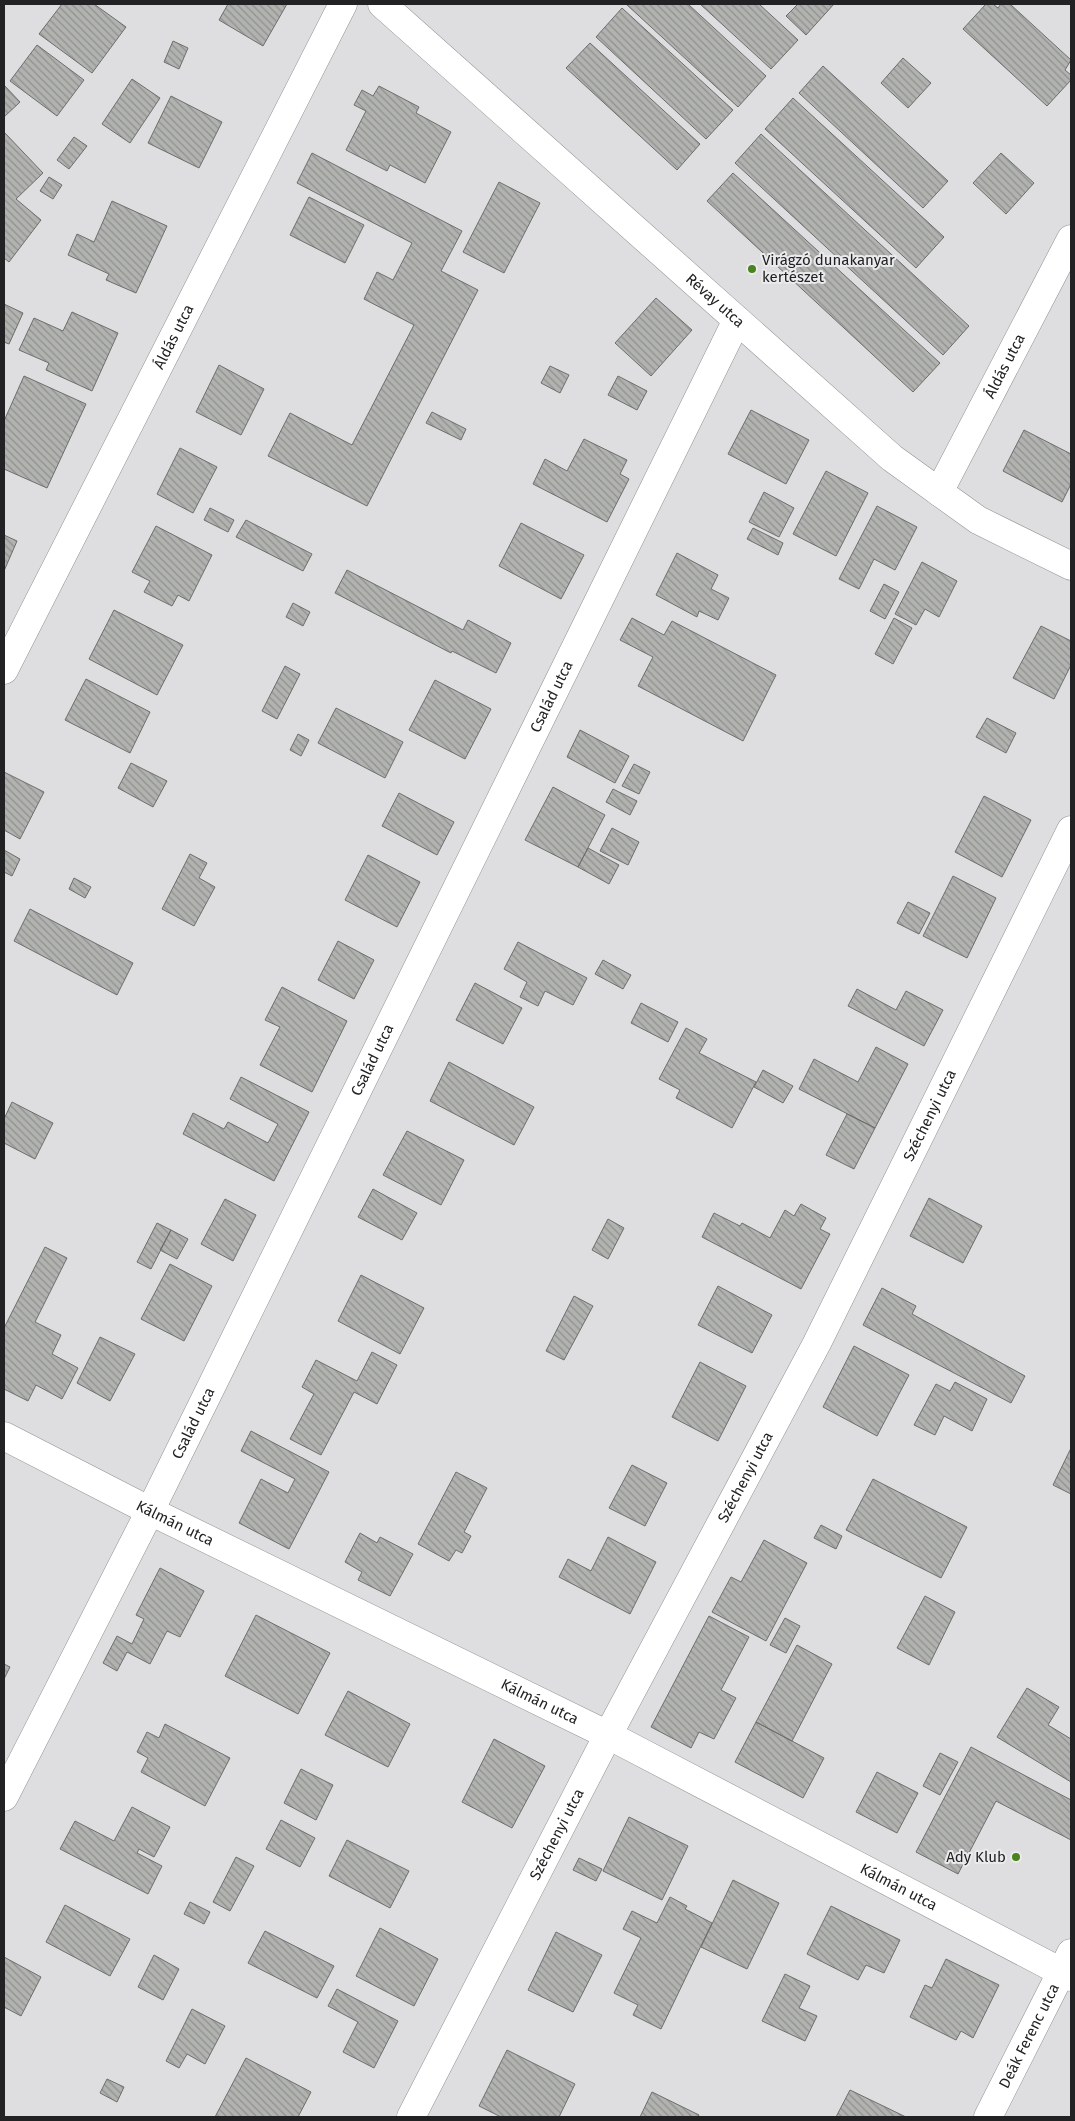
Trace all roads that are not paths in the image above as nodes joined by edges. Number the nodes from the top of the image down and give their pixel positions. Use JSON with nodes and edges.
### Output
{"nodes":[{"id":1,"x":344,"y":4,"type":"edge"},
{"id":2,"x":382,"y":4,"type":"edge"},
{"id":3,"x":1071,"y":239,"type":"edge"},
{"id":4,"x":737,"y":320,"type":"junction"},
{"id":5,"x":939,"y":492,"type":"junction"},
{"id":6,"x":1071,"y":566,"type":"edge"},
{"id":7,"x":4,"y":670,"type":"edge"},
{"id":8,"x":1071,"y":830,"type":"edge"},
{"id":9,"x":4,"y":1436,"type":"edge"},
{"id":10,"x":150,"y":1511,"type":"junction"},
{"id":11,"x":608,"y":1735,"type":"junction"},
{"id":12,"x":4,"y":1797,"type":"edge"},
{"id":13,"x":1068,"y":1967,"type":"edge"},
{"id":14,"x":411,"y":2117,"type":"edge"},
{"id":15,"x":988,"y":2117,"type":"edge"}],
"edges":[{"from":1,"to":7,"type":"street","name":"Áldás utca"},
{"from":2,"to":4,"type":"street","name":"Révay utca"},
{"from":3,"to":5,"type":"street","name":"Áldás utca"},
{"from":4,"to":5,"type":"street","name":"Révay utca"},
{"from":4,"to":10,"type":"street","name":"Család utca"},
{"from":5,"to":6,"type":"street","name":"Révay utca"},
{"from":8,"to":11,"type":"street","name":"Széchenyi utca"},
{"from":9,"to":10,"type":"street","name":"Kálmán utca"},
{"from":10,"to":11,"type":"street","name":"Kálmán utca"},
{"from":10,"to":12,"type":"street","name":"Család utca"},
{"from":11,"to":13,"type":"street","name":"Kálmán utca"},
{"from":11,"to":14,"type":"street","name":"Széchenyi utca"},
{"from":13,"to":15,"type":"street","name":"Deák Ferenc utca"}]}
